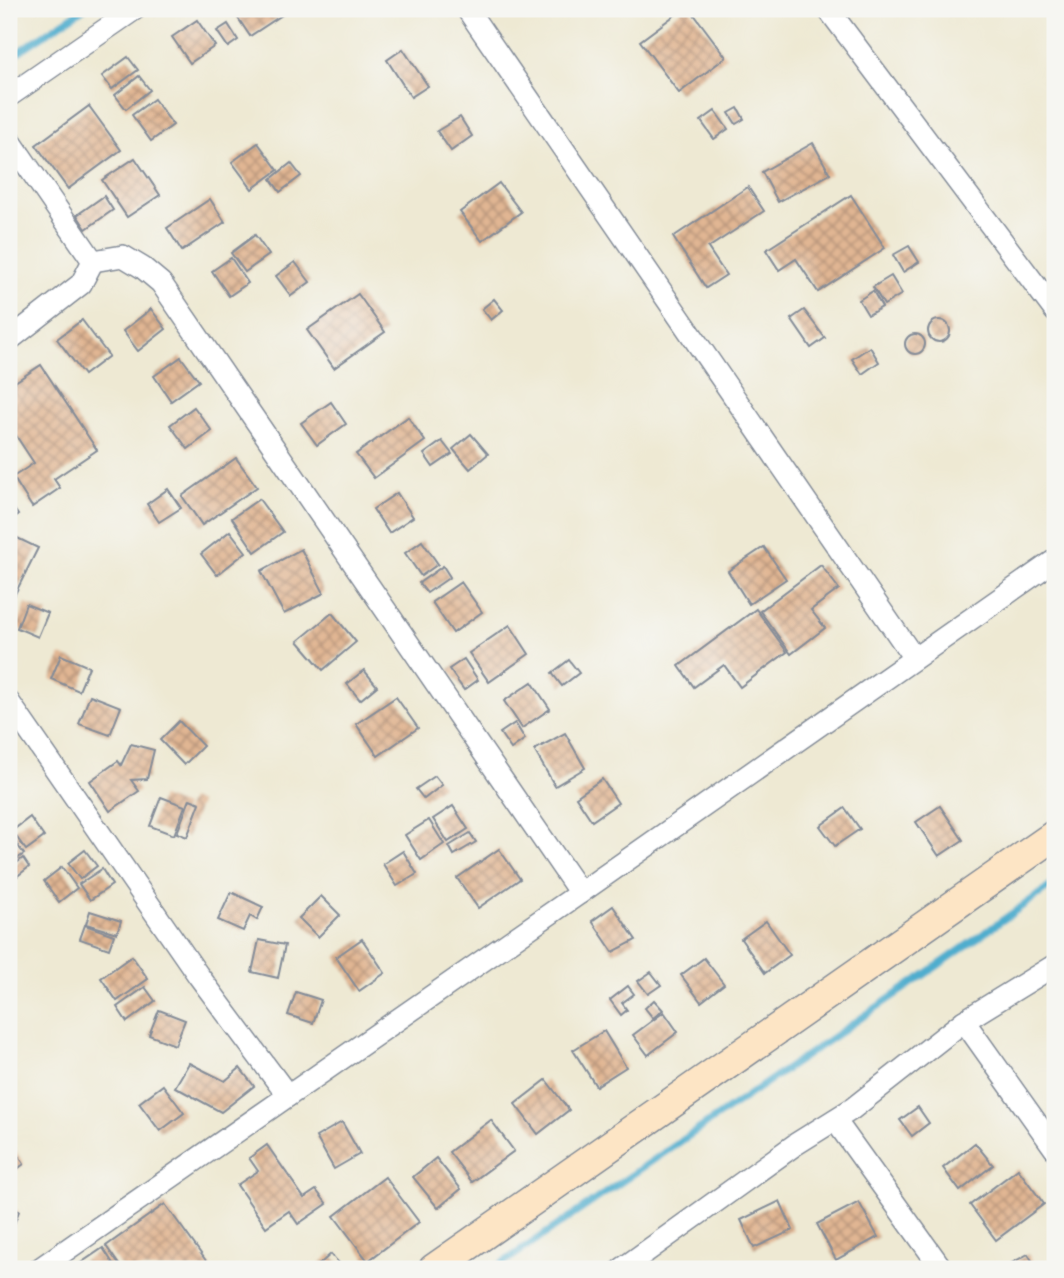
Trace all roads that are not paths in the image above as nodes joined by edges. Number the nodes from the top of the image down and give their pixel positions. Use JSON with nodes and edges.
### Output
{"nodes":[{"id":1,"x":135,"y":9,"type":"edge"},
{"id":2,"x":467,"y":9,"type":"edge"},
{"id":3,"x":828,"y":9,"type":"edge"},
{"id":4,"x":9,"y":96,"type":"edge"},
{"id":5,"x":9,"y":139,"type":"edge"},
{"id":6,"x":93,"y":261,"type":"junction"},
{"id":7,"x":1055,"y":311,"type":"edge"},
{"id":8,"x":9,"y":340,"type":"edge"},
{"id":9,"x":1055,"y":561,"type":"edge"},
{"id":10,"x":914,"y":658,"type":"junction"},
{"id":11,"x":9,"y":702,"type":"edge"},
{"id":12,"x":1055,"y":835,"type":"edge"},
{"id":13,"x":580,"y":893,"type":"junction"},
{"id":14,"x":1055,"y":965,"type":"edge"},
{"id":15,"x":964,"y":1021,"type":"junction"},
{"id":16,"x":288,"y":1096,"type":"junction"},
{"id":17,"x":835,"y":1120,"type":"junction"},
{"id":18,"x":1055,"y":1149,"type":"edge"},
{"id":19,"x":39,"y":1269,"type":"edge"},
{"id":20,"x":434,"y":1269,"type":"edge"},
{"id":21,"x":622,"y":1269,"type":"edge"},
{"id":22,"x":942,"y":1269,"type":"edge"}],
"edges":[{"from":1,"to":4,"type":"street"},
{"from":2,"to":10,"type":"street"},
{"from":3,"to":7,"type":"street"},
{"from":5,"to":6,"type":"street"},
{"from":6,"to":8,"type":"street"},
{"from":6,"to":13,"type":"street"},
{"from":9,"to":10,"type":"street"},
{"from":10,"to":13,"type":"street"},
{"from":11,"to":16,"type":"street"},
{"from":12,"to":20,"type":"street"},
{"from":13,"to":16,"type":"street"},
{"from":14,"to":15,"type":"street"},
{"from":15,"to":17,"type":"street"},
{"from":15,"to":18,"type":"street"},
{"from":16,"to":19,"type":"street"},
{"from":17,"to":21,"type":"street"},
{"from":17,"to":22,"type":"street"}]}
